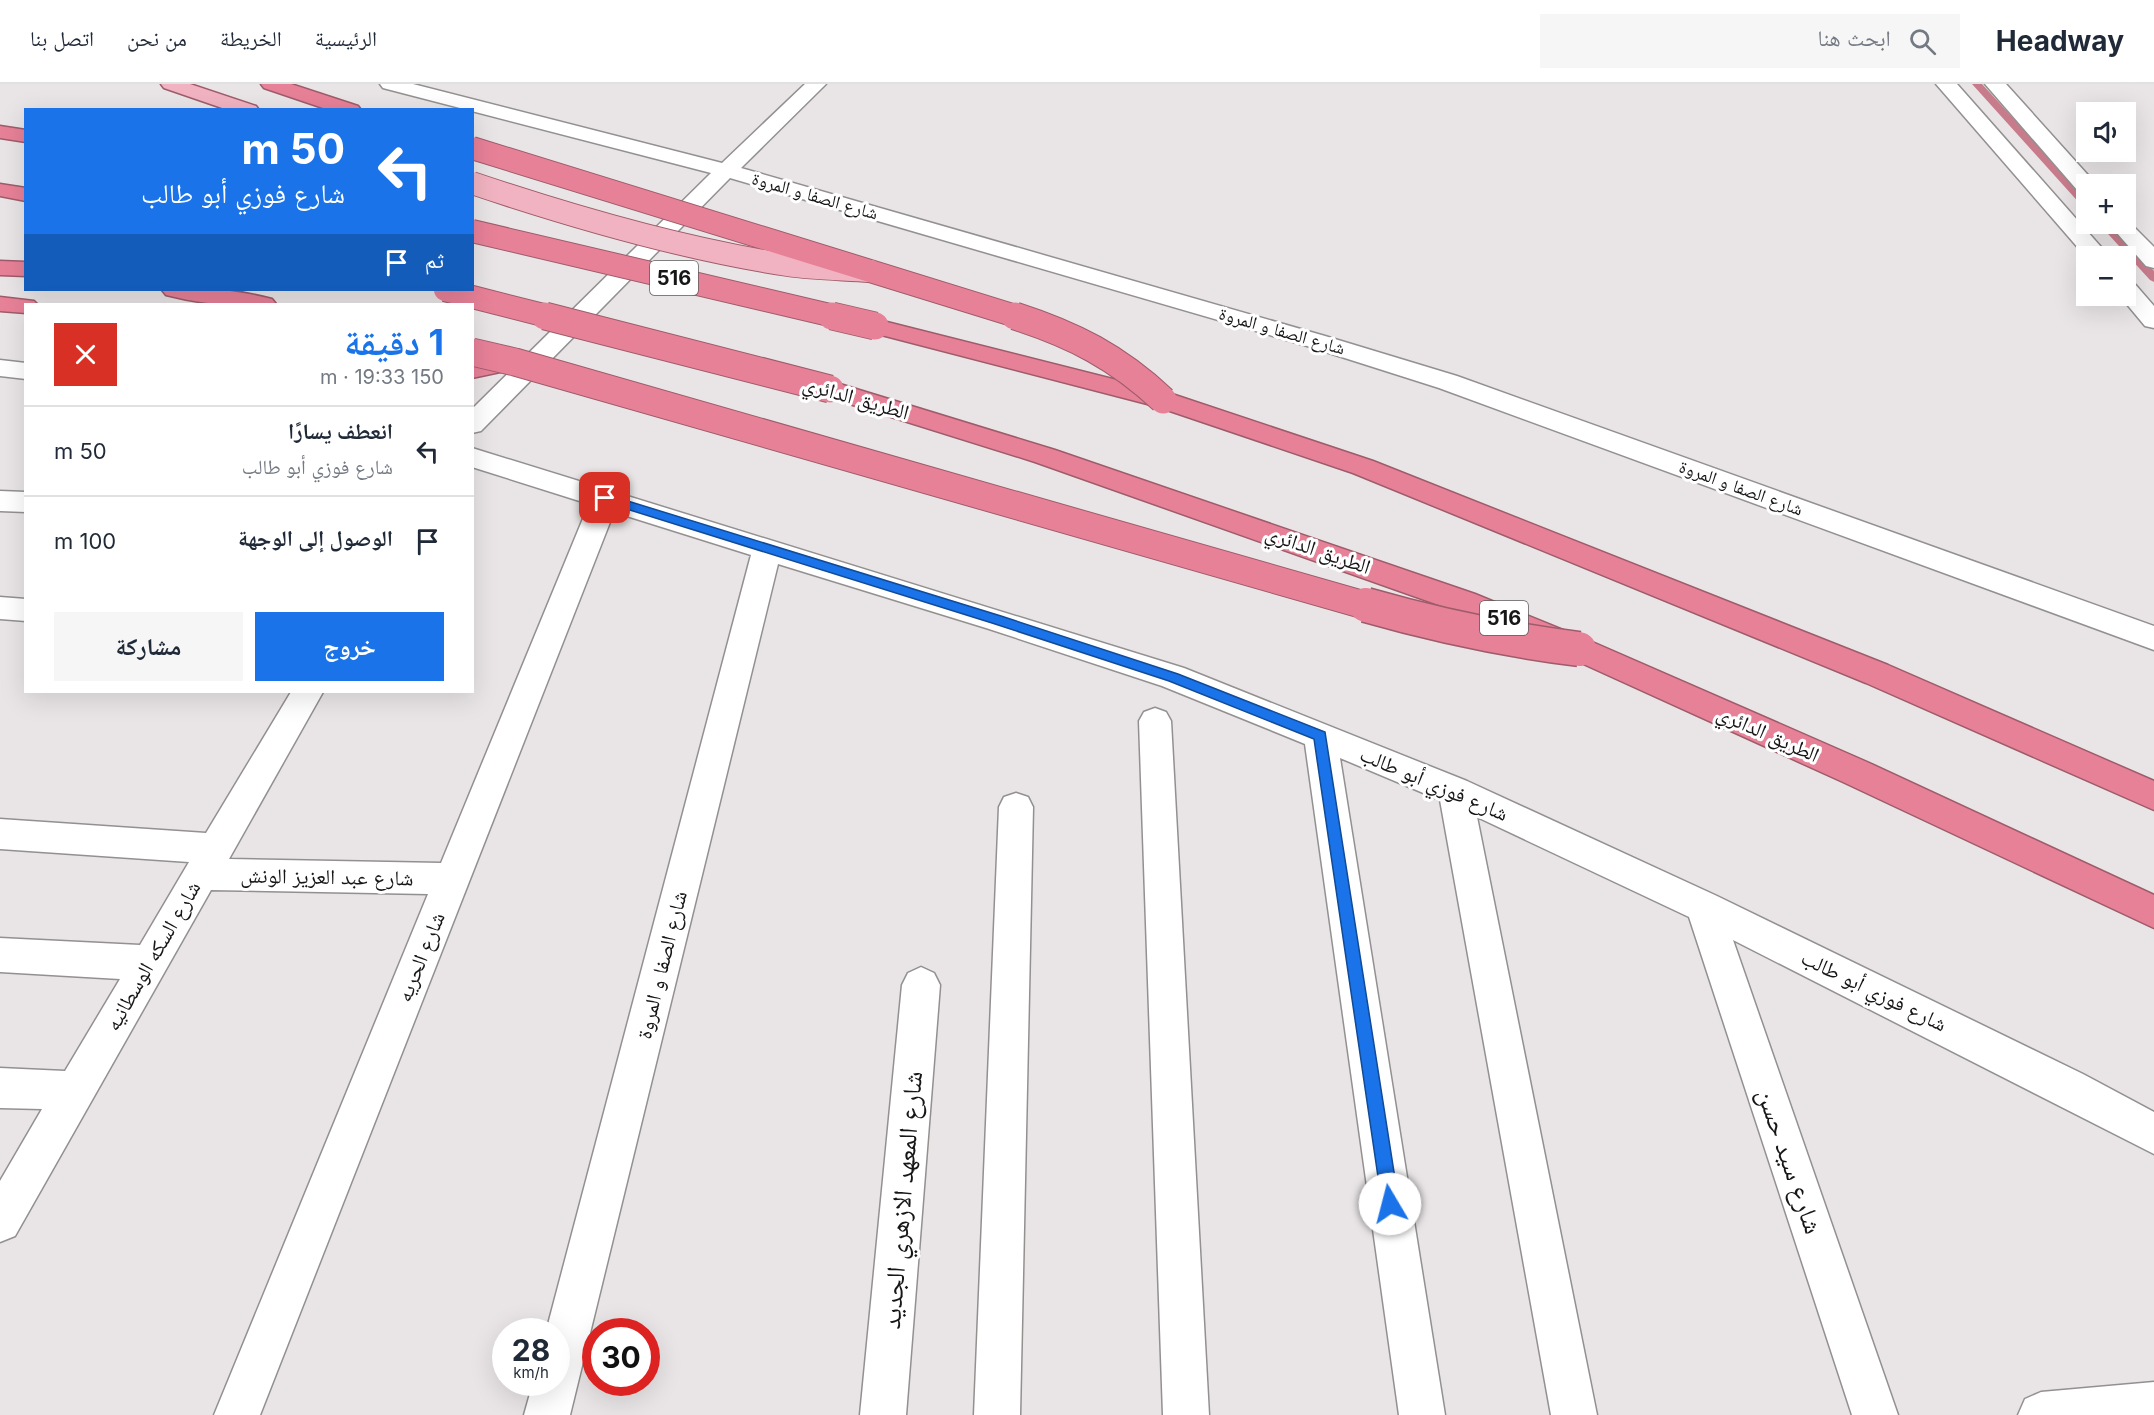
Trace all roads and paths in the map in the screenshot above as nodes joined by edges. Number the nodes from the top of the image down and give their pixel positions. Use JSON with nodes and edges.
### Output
{"nodes":[{"id":1,"x":171,"y":84,"type":"edge"},
{"id":2,"x":271,"y":84,"type":"edge"},
{"id":3,"x":390,"y":84,"type":"edge"},
{"id":4,"x":816,"y":84,"type":"edge"},
{"id":5,"x":1946,"y":84,"type":"edge"},
{"id":6,"x":1995,"y":84,"type":"edge"},
{"id":7,"x":243,"y":108,"type":"edge"},
{"id":8,"x":345,"y":108,"type":"edge"},
{"id":9,"x":0,"y":132,"type":"edge"},
{"id":10,"x":24,"y":136,"type":"edge"},
{"id":11,"x":474,"y":149,"type":"edge"},
{"id":12,"x":725,"y":170,"type":"junction"},
{"id":13,"x":2076,"y":175,"type":"edge"},
{"id":14,"x":474,"y":184,"type":"edge"},
{"id":15,"x":0,"y":190,"type":"edge"},
{"id":16,"x":24,"y":195,"type":"edge"},
{"id":17,"x":474,"y":231,"type":"edge"},
{"id":18,"x":2129,"y":234,"type":"edge"},
{"id":19,"x":2089,"y":246,"type":"edge"},
{"id":20,"x":2154,"y":261,"type":"edge"},
{"id":21,"x":0,"y":268,"type":"edge"},
{"id":22,"x":24,"y":269,"type":"edge"},
{"id":23,"x":870,"y":271,"type":"junction"},
{"id":24,"x":180,"y":291,"type":"edge"},
{"id":25,"x":449,"y":291,"type":"edge"},
{"id":26,"x":2136,"y":300,"type":"edge"},
{"id":27,"x":258,"y":303,"type":"edge"},
{"id":28,"x":0,"y":304,"type":"edge"},
{"id":29,"x":24,"y":306,"type":"edge"},
{"id":30,"x":2154,"y":321,"type":"edge"},
{"id":31,"x":474,"y":352,"type":"edge"},
{"id":32,"x":515,"y":362,"type":"junction"},
{"id":33,"x":0,"y":368,"type":"edge"},
{"id":34,"x":474,"y":370,"type":"edge"},
{"id":35,"x":24,"y":371,"type":"edge"},
{"id":36,"x":1163,"y":400,"type":"junction"},
{"id":37,"x":474,"y":423,"type":"edge"},
{"id":38,"x":474,"y":458,"type":"edge"},
{"id":39,"x":605,"y":498,"type":"junction"},
{"id":40,"x":0,"y":501,"type":"edge"},
{"id":41,"x":24,"y":502,"type":"edge"},
{"id":42,"x":767,"y":550,"type":"junction"},
{"id":43,"x":0,"y":608,"type":"edge"},
{"id":44,"x":24,"y":609,"type":"edge"},
{"id":45,"x":2154,"y":638,"type":"edge"},
{"id":46,"x":1579,"y":649,"type":"junction"},
{"id":47,"x":306,"y":693,"type":"edge"},
{"id":48,"x":1155,"y":721,"type":"dead end"},
{"id":49,"x":1320,"y":736,"type":"junction"},
{"id":50,"x":1455,"y":791,"type":"junction"},
{"id":51,"x":2154,"y":796,"type":"edge"},
{"id":52,"x":1016,"y":807,"type":"dead end"},
{"id":53,"x":0,"y":834,"type":"edge"},
{"id":54,"x":208,"y":862,"type":"junction"},
{"id":55,"x":453,"y":879,"type":"junction"},
{"id":56,"x":1704,"y":907,"type":"junction"},
{"id":57,"x":2154,"y":912,"type":"edge"},
{"id":58,"x":0,"y":955,"type":"edge"},
{"id":59,"x":149,"y":963,"type":"junction"},
{"id":60,"x":921,"y":985,"type":"dead end"},
{"id":61,"x":0,"y":1088,"type":"edge"},
{"id":62,"x":75,"y":1091,"type":"junction"},
{"id":63,"x":2154,"y":1134,"type":"edge"},
{"id":64,"x":0,"y":1221,"type":"edge"},
{"id":65,"x":570,"y":1326,"type":"edge"},
{"id":66,"x":552,"y":1396,"type":"edge"},
{"id":67,"x":2154,"y":1405,"type":"edge"},
{"id":68,"x":237,"y":1415,"type":"edge"},
{"id":69,"x":547,"y":1415,"type":"edge"},
{"id":70,"x":883,"y":1415,"type":"edge"},
{"id":71,"x":997,"y":1415,"type":"edge"},
{"id":72,"x":1186,"y":1415,"type":"edge"},
{"id":73,"x":1422,"y":1415,"type":"edge"},
{"id":74,"x":1574,"y":1415,"type":"edge"},
{"id":75,"x":1875,"y":1415,"type":"edge"},
{"id":76,"x":2041,"y":1415,"type":"edge"}],
"edges":[{"from":1,"to":7,"type":"main road"},
{"from":2,"to":8,"type":"highway"},
{"from":3,"to":12,"type":"street","name":"شارع الصفا و المروة"},
{"from":4,"to":12,"type":"street"},
{"from":5,"to":19,"type":"street"},
{"from":6,"to":13,"type":"street"},
{"from":9,"to":10,"type":"highway"},
{"from":11,"to":23,"type":"highway","bridge":true},
{"from":12,"to":37,"type":"street"},
{"from":12,"to":45,"type":"street","name":"شارع الصفا و المروة"},
{"from":14,"to":23,"type":"main road","bridge":true},
{"from":15,"to":16,"type":"highway"},
{"from":17,"to":36,"type":"highway","number":"516","bridge":true},
{"from":18,"to":20,"type":"street"},
{"from":21,"to":22,"type":"highway"},
{"from":23,"to":36,"type":"highway","bridge":true},
{"from":24,"to":27,"type":"highway"},
{"from":25,"to":46,"type":"highway","name":"الطريق الدائري","number":"516","bridge":true},
{"from":26,"to":30,"type":"street"},
{"from":28,"to":29,"type":"highway"},
{"from":31,"to":32,"type":"highway","bridge":true},
{"from":32,"to":34,"type":"highway"},
{"from":32,"to":46,"type":"highway","bridge":true},
{"from":33,"to":35,"type":"street"},
{"from":36,"to":51,"type":"highway","number":"516"},
{"from":38,"to":39,"type":"street","name":"شارع فوزي أبو طالب"},
{"from":39,"to":42,"type":"street","name":"شارع فوزي أبو طالب"},
{"from":39,"to":55,"type":"street","name":"شارع الحريه"},
{"from":40,"to":41,"type":"street"},
{"from":42,"to":49,"type":"street","name":"شارع فوزي أبو طالب"},
{"from":42,"to":65,"type":"street","name":"شارع الصفا و المروة"},
{"from":43,"to":44,"type":"street"},
{"from":46,"to":57,"type":"highway","name":"الطريق الدائري","number":"516"},
{"from":47,"to":54,"type":"street","name":"شارع السكه الوسطانيه"},
{"from":48,"to":72,"type":"street"},
{"from":49,"to":50,"type":"street","name":"شارع فوزي أبو طالب"},
{"from":49,"to":73,"type":"street"},
{"from":50,"to":56,"type":"street","name":"شارع فوزي أبو طالب"},
{"from":50,"to":74,"type":"street"},
{"from":52,"to":71,"type":"street"},
{"from":53,"to":54,"type":"street","name":"شارع عبد العزيز الونش"},
{"from":54,"to":55,"type":"street","name":"شارع عبد العزيز الونش"},
{"from":54,"to":59,"type":"street","name":"شارع السكه الوسطانيه"},
{"from":55,"to":68,"type":"street","name":"شارع الحريه"},
{"from":56,"to":63,"type":"street","name":"شارع فوزي أبو طالب"},
{"from":56,"to":75,"type":"street","name":"شارع سيد حسن"},
{"from":58,"to":59,"type":"street"},
{"from":59,"to":62,"type":"street","name":"شارع السكه الوسطانيه"},
{"from":60,"to":70,"type":"street","name":"شارع المعهد الازهري الجديد"},
{"from":61,"to":62,"type":"street"},
{"from":62,"to":64,"type":"street","name":"شارع السكه الوسطانيه"},
{"from":66,"to":69,"type":"street","name":"شارع الصفا و المروة"},
{"from":67,"to":76,"type":"street"}]}
